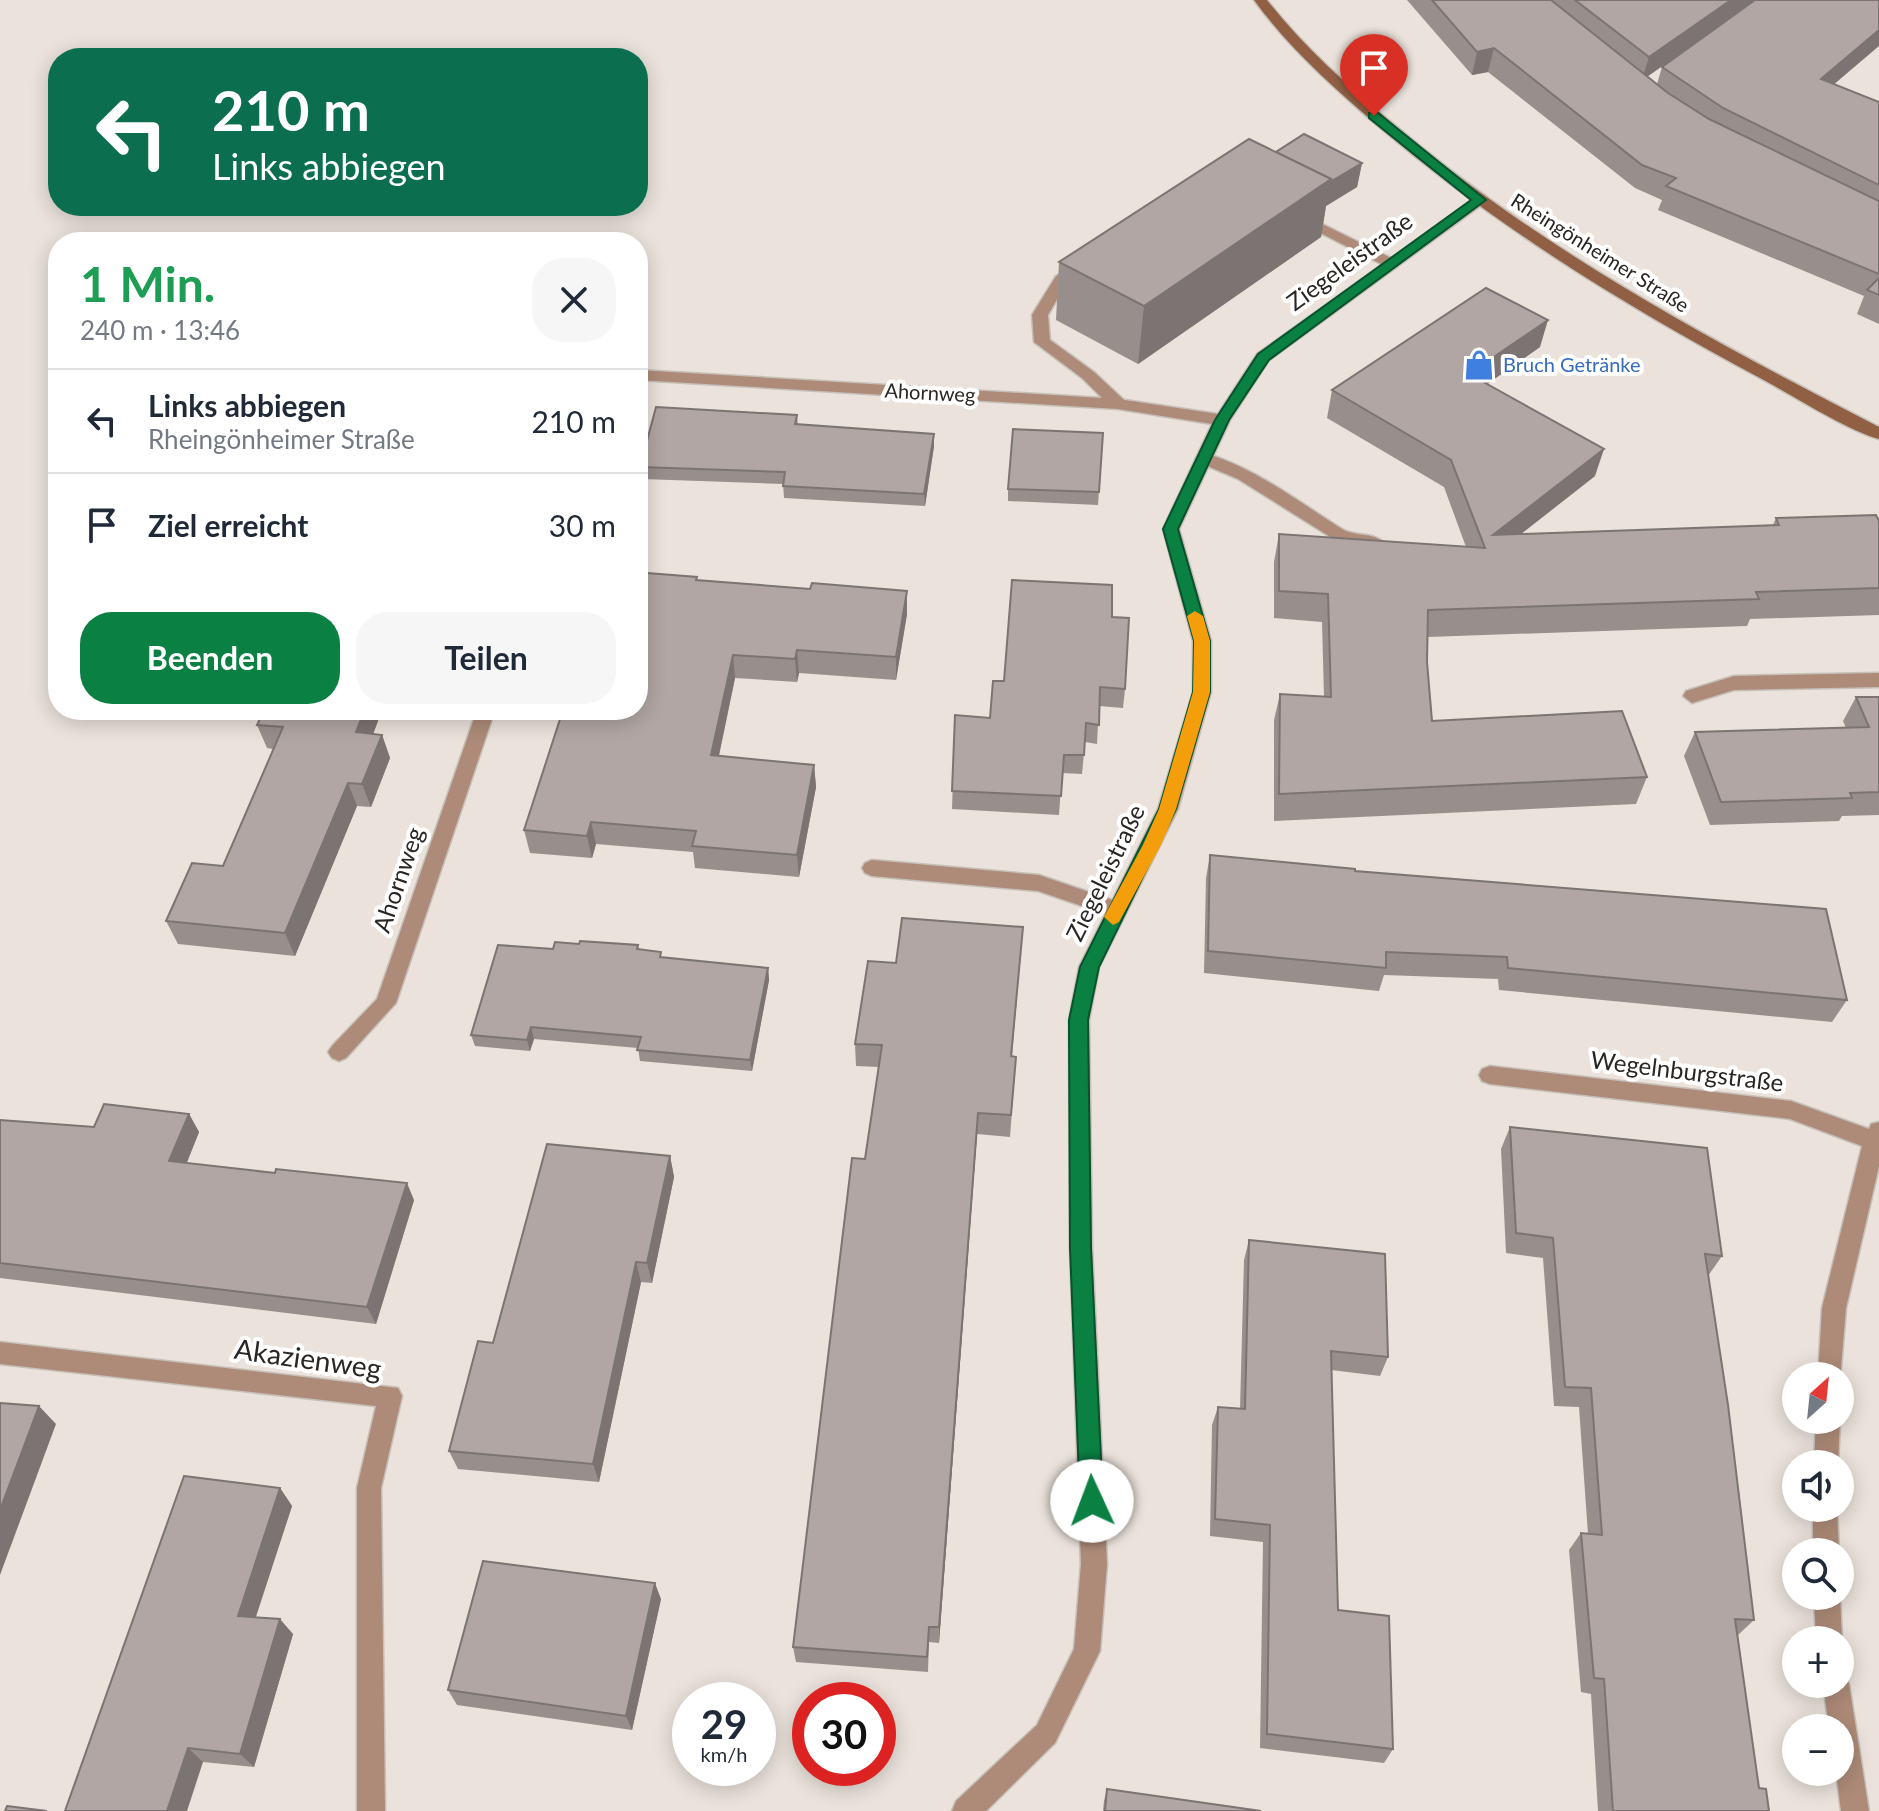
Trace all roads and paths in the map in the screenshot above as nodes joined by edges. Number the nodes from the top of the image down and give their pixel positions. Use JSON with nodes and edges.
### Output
{"nodes":[{"id":1,"x":1260,"y":0,"type":"edge"},
{"id":2,"x":1479,"y":200,"type":"junction"},
{"id":3,"x":1278,"y":206,"type":"edge"},
{"id":4,"x":1088,"y":262,"type":"edge"},
{"id":5,"x":1392,"y":264,"type":"junction"},
{"id":6,"x":648,"y":376,"type":"edge"},
{"id":7,"x":1118,"y":404,"type":"junction"},
{"id":8,"x":1222,"y":420,"type":"junction"},
{"id":9,"x":1879,"y":434,"type":"edge"},
{"id":10,"x":1204,"y":458,"type":"junction"},
{"id":11,"x":1398,"y":545,"type":"edge"},
{"id":12,"x":1879,"y":680,"type":"edge"},
{"id":13,"x":1692,"y":696,"type":"dead end"},
{"id":14,"x":483,"y":720,"type":"edge"},
{"id":15,"x":872,"y":868,"type":"dead end"},
{"id":16,"x":1117,"y":910,"type":"junction"},
{"id":17,"x":339,"y":1052,"type":"dead end"},
{"id":18,"x":1490,"y":1075,"type":"dead end"},
{"id":19,"x":1876,"y":1136,"type":"edge"},
{"id":20,"x":0,"y":1353,"type":"edge"},
{"id":21,"x":1831,"y":1362,"type":"edge"},
{"id":22,"x":1838,"y":1698,"type":"edge"},
{"id":23,"x":371,"y":1811,"type":"edge"},
{"id":24,"x":966,"y":1811,"type":"edge"},
{"id":25,"x":1855,"y":1811,"type":"edge"}],
"edges":[{"from":1,"to":2,"type":"street","name":"Rheingönheimer Straße"},
{"from":2,"to":5,"type":"street","name":"Ziegeleistraße"},
{"from":2,"to":9,"type":"street","name":"Rheingönheimer Straße"},
{"from":3,"to":5,"type":"street"},
{"from":4,"to":7,"type":"street"},
{"from":5,"to":8,"type":"street","name":"Ziegeleistraße"},
{"from":6,"to":7,"type":"street","name":"Ahornweg"},
{"from":7,"to":8,"type":"street","name":"Ahornweg"},
{"from":8,"to":10,"type":"street","name":"Ziegeleistraße"},
{"from":10,"to":11,"type":"street"},
{"from":10,"to":16,"type":"street","name":"Ziegeleistraße"},
{"from":12,"to":13,"type":"street"},
{"from":14,"to":17,"type":"street","name":"Ahornweg"},
{"from":15,"to":16,"type":"street"},
{"from":16,"to":24,"type":"street","name":"Ziegeleistraße"},
{"from":18,"to":19,"type":"street","name":"Wegelnburgstraße"},
{"from":19,"to":21,"type":"street"},
{"from":20,"to":23,"type":"street","name":"Akazienweg"},
{"from":22,"to":25,"type":"street"}]}
